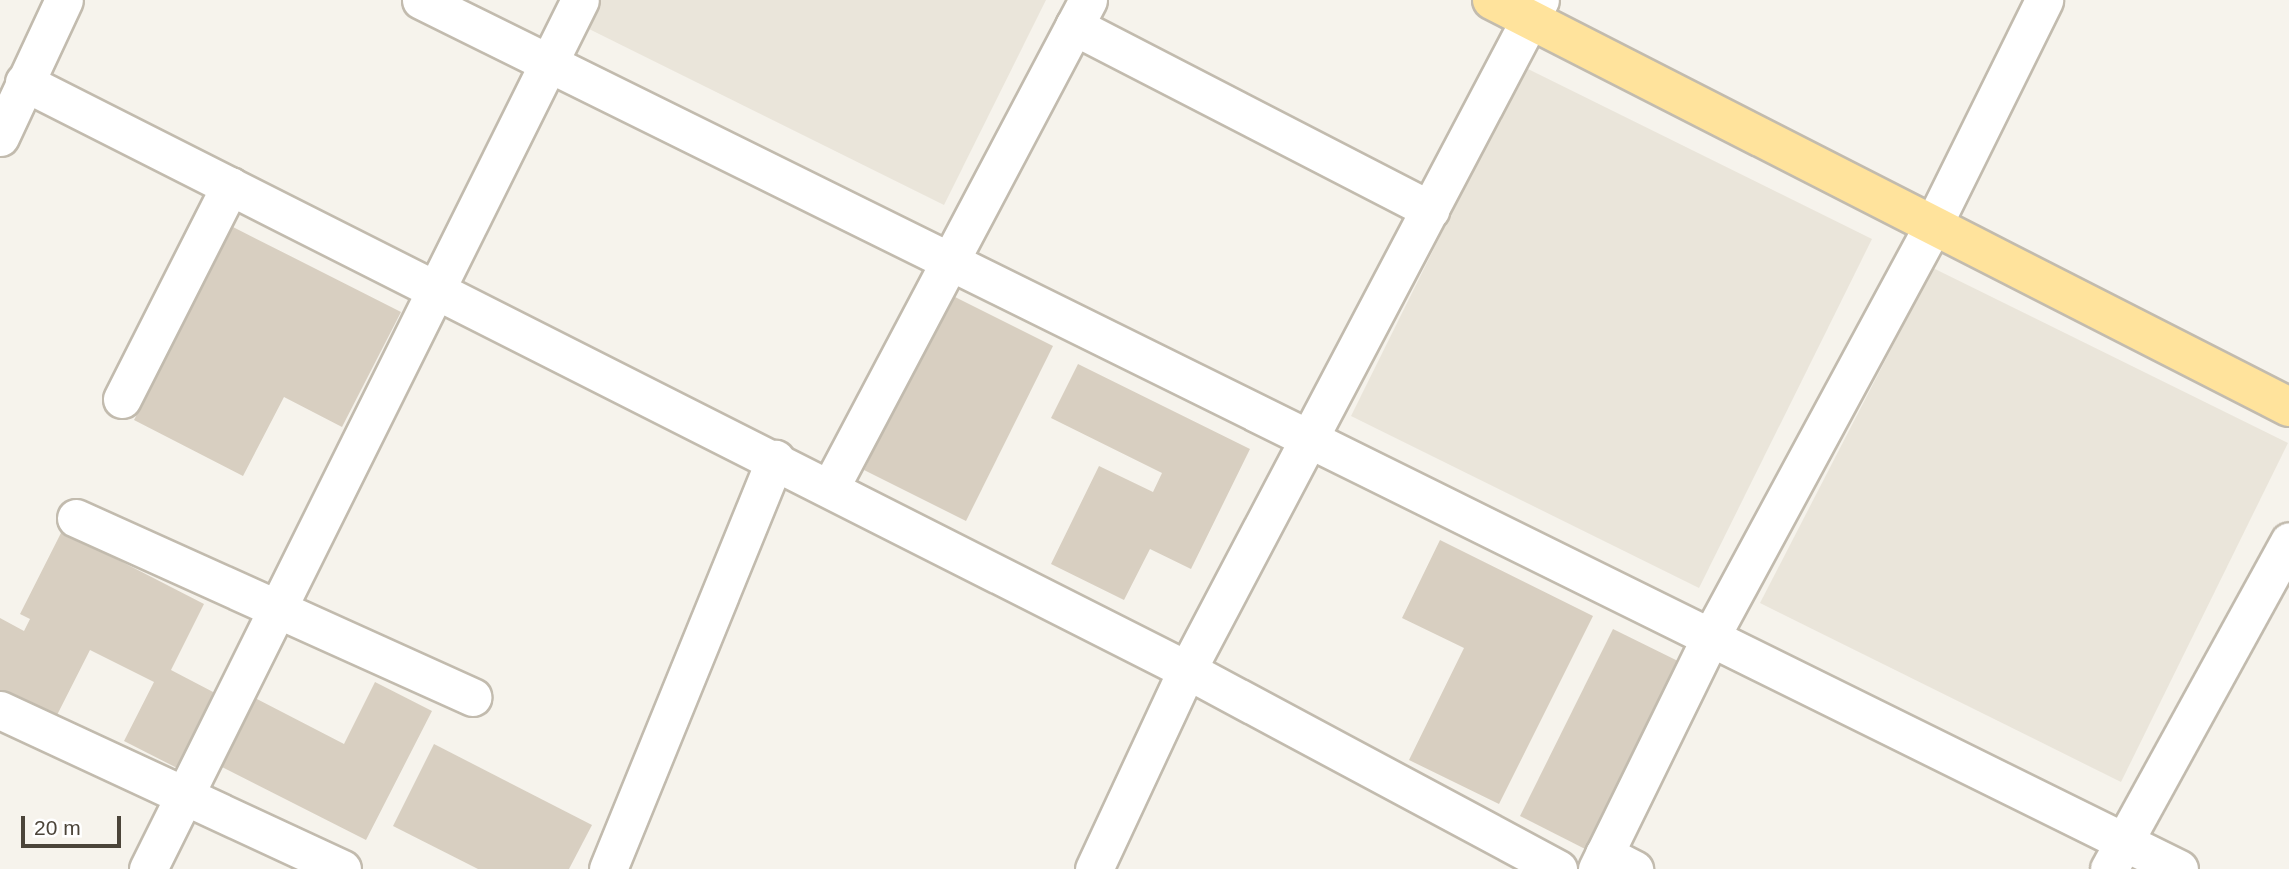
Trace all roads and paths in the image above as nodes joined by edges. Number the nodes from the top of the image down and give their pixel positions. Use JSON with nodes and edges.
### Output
{"nodes":[{"id":1,"x":64,"y":0,"type":"edge"},
{"id":2,"x":421,"y":0,"type":"edge"},
{"id":3,"x":580,"y":0,"type":"edge"},
{"id":4,"x":1492,"y":0,"type":"edge"},
{"id":5,"x":2044,"y":0,"type":"edge"},
{"id":6,"x":1535,"y":10,"type":"edge"},
{"id":7,"x":1081,"y":13,"type":"edge"},
{"id":8,"x":548,"y":64,"type":"junction"},
{"id":9,"x":24,"y":82,"type":"junction"},
{"id":10,"x":0,"y":137,"type":"edge"},
{"id":11,"x":230,"y":186,"type":"junction"},
{"id":12,"x":1430,"y":210,"type":"junction"},
{"id":13,"x":1933,"y":225,"type":"junction"},
{"id":14,"x":948,"y":263,"type":"junction"},
{"id":15,"x":433,"y":287,"type":"junction"},
{"id":16,"x":122,"y":399,"type":"dead end"},
{"id":17,"x":2289,"y":407,"type":"edge"},
{"id":18,"x":1306,"y":441,"type":"junction"},
{"id":19,"x":775,"y":459,"type":"junction"},
{"id":20,"x":830,"y":488,"type":"junction"},
{"id":21,"x":76,"y":518,"type":"dead end"},
{"id":22,"x":2289,"y":541,"type":"edge"},
{"id":23,"x":276,"y":611,"type":"junction"},
{"id":24,"x":1710,"y":638,"type":"junction"},
{"id":25,"x":1187,"y":670,"type":"junction"},
{"id":26,"x":472,"y":697,"type":"dead end"},
{"id":27,"x":0,"y":710,"type":"edge"},
{"id":28,"x":183,"y":798,"type":"junction"},
{"id":29,"x":2116,"y":855,"type":"edge"},
{"id":30,"x":1612,"y":864,"type":"edge"},
{"id":31,"x":332,"y":867,"type":"edge"},
{"id":32,"x":148,"y":869,"type":"edge"},
{"id":33,"x":608,"y":869,"type":"edge"},
{"id":34,"x":1094,"y":869,"type":"edge"},
{"id":35,"x":1558,"y":869,"type":"edge"},
{"id":36,"x":2179,"y":869,"type":"edge"}],
"edges":[{"from":1,"to":9,"type":"street"},
{"from":2,"to":8,"type":"street"},
{"from":3,"to":8,"type":"street"},
{"from":4,"to":6,"type":"main road"},
{"from":5,"to":13,"type":"street"},
{"from":6,"to":12,"type":"street"},
{"from":6,"to":13,"type":"main road"},
{"from":7,"to":12,"type":"street"},
{"from":7,"to":14,"type":"street"},
{"from":8,"to":14,"type":"street"},
{"from":8,"to":15,"type":"street"},
{"from":9,"to":10,"type":"street"},
{"from":9,"to":11,"type":"street"},
{"from":11,"to":15,"type":"street"},
{"from":11,"to":16,"type":"street"},
{"from":12,"to":18,"type":"street"},
{"from":13,"to":17,"type":"main road"},
{"from":13,"to":24,"type":"street"},
{"from":14,"to":18,"type":"street"},
{"from":14,"to":20,"type":"street"},
{"from":15,"to":19,"type":"street"},
{"from":15,"to":23,"type":"street"},
{"from":18,"to":24,"type":"street"},
{"from":18,"to":25,"type":"street"},
{"from":19,"to":20,"type":"street"},
{"from":19,"to":33,"type":"street"},
{"from":20,"to":25,"type":"street"},
{"from":21,"to":23,"type":"street"},
{"from":22,"to":29,"type":"street"},
{"from":23,"to":26,"type":"street"},
{"from":23,"to":28,"type":"street"},
{"from":24,"to":29,"type":"street"},
{"from":24,"to":30,"type":"street"},
{"from":25,"to":34,"type":"street"},
{"from":25,"to":35,"type":"street"},
{"from":27,"to":28,"type":"street"},
{"from":28,"to":31,"type":"street"},
{"from":28,"to":32,"type":"street"},
{"from":29,"to":36,"type":"street"}]}
